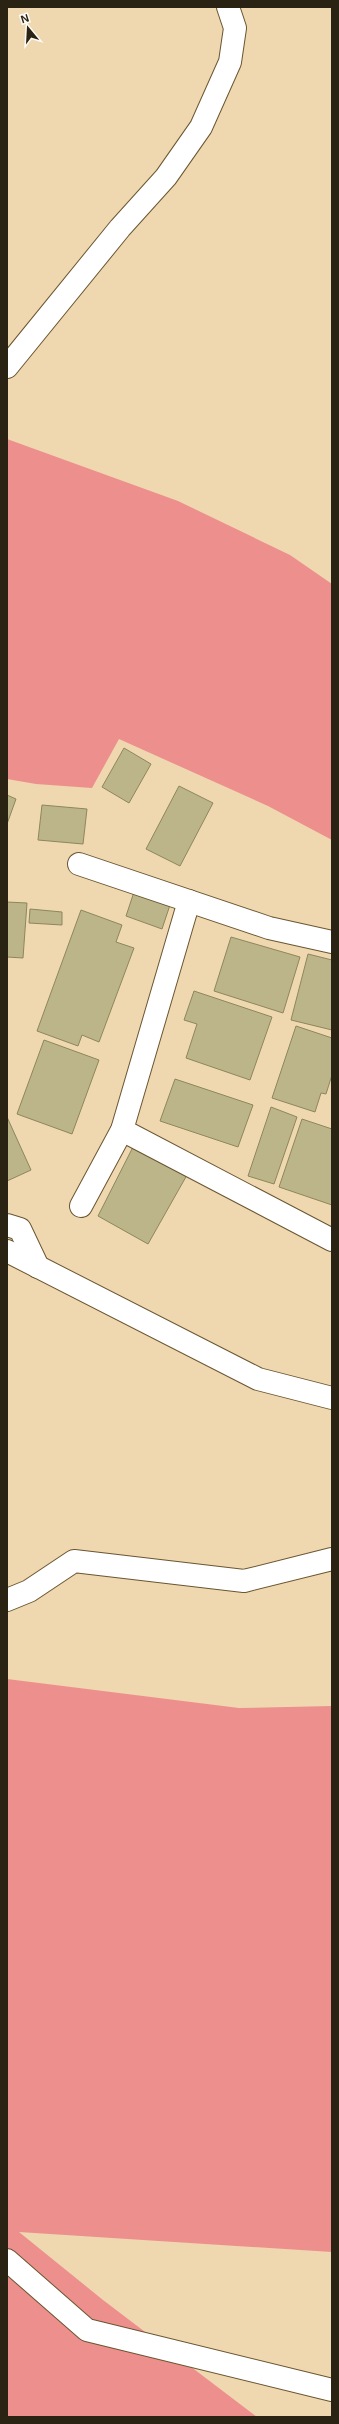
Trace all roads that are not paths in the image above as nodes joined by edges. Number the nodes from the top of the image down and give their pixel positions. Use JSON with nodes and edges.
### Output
{"nodes":[{"id":1,"x":228,"y":7,"type":"edge"},
{"id":2,"x":7,"y":366,"type":"edge"},
{"id":3,"x":79,"y":864,"type":"dead end"},
{"id":4,"x":189,"y":901,"type":"junction"},
{"id":5,"x":332,"y":942,"type":"edge"},
{"id":6,"x":122,"y":1130,"type":"junction"},
{"id":7,"x":81,"y":1206,"type":"dead end"},
{"id":8,"x":7,"y":1225,"type":"edge"},
{"id":9,"x":332,"y":1240,"type":"edge"},
{"id":10,"x":7,"y":1251,"type":"edge"},
{"id":11,"x":38,"y":1267,"type":"junction"},
{"id":12,"x":332,"y":1398,"type":"edge"},
{"id":13,"x":332,"y":1559,"type":"edge"},
{"id":14,"x":7,"y":1600,"type":"edge"},
{"id":15,"x":7,"y":2260,"type":"edge"},
{"id":16,"x":332,"y":2390,"type":"edge"}],
"edges":[{"from":1,"to":2,"type":"street"},
{"from":3,"to":4,"type":"street"},
{"from":4,"to":5,"type":"street"},
{"from":4,"to":6,"type":"street"},
{"from":6,"to":7,"type":"street"},
{"from":6,"to":9,"type":"street"},
{"from":8,"to":11,"type":"street"},
{"from":10,"to":11,"type":"street"},
{"from":11,"to":12,"type":"street"},
{"from":13,"to":14,"type":"street"},
{"from":15,"to":16,"type":"street"}]}
